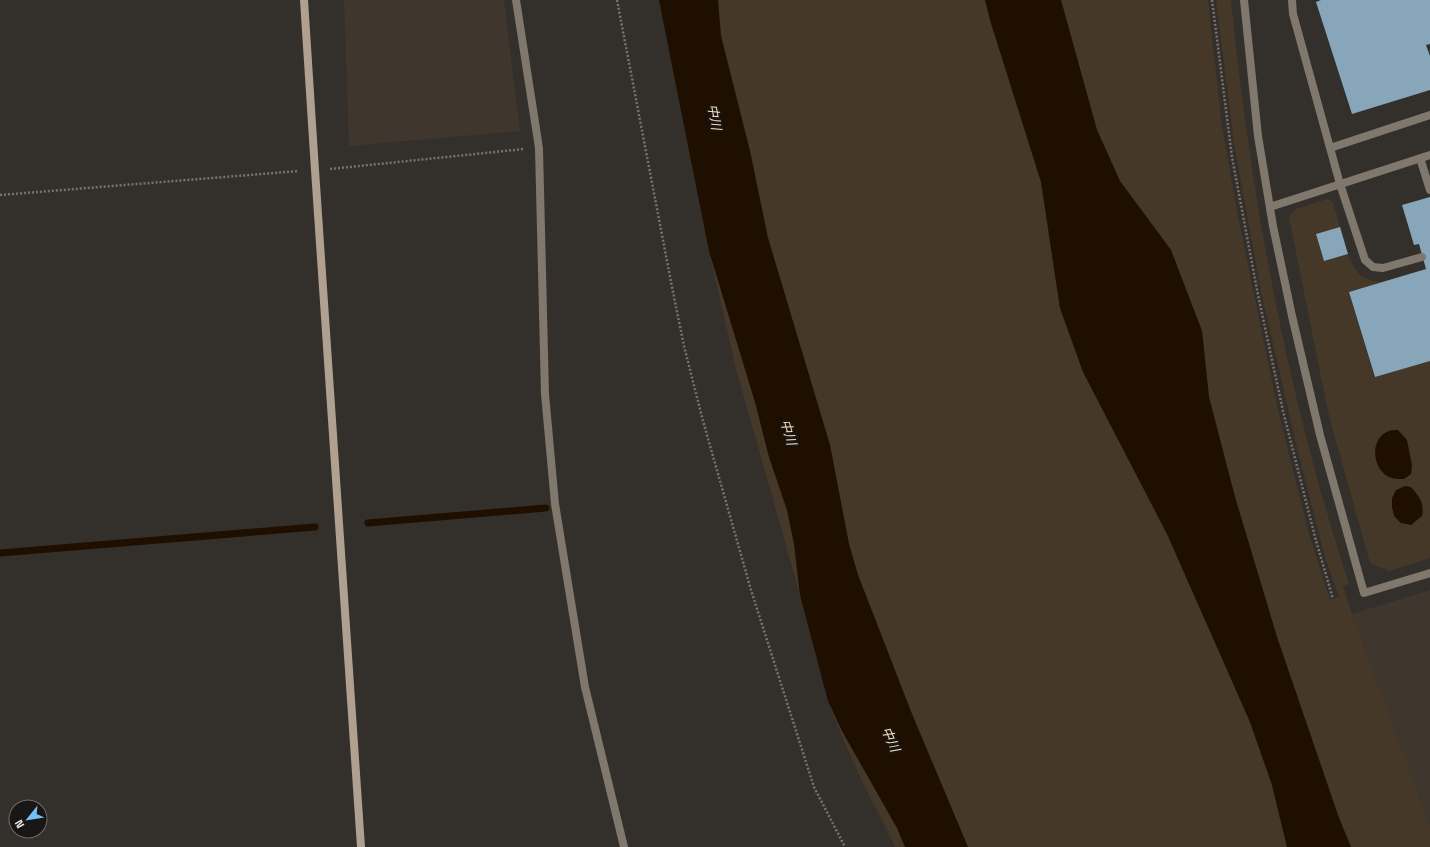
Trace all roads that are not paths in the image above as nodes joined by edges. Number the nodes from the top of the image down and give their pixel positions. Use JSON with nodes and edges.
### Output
{"nodes":[{"id":1,"x":304,"y":0,"type":"edge"},
{"id":2,"x":516,"y":0,"type":"edge"},
{"id":3,"x":1244,"y":0,"type":"edge"},
{"id":4,"x":1292,"y":0,"type":"edge"},
{"id":5,"x":1430,"y":115,"type":"edge"},
{"id":6,"x":1330,"y":148,"type":"junction"},
{"id":7,"x":1430,"y":155,"type":"edge"},
{"id":8,"x":1420,"y":158,"type":"junction"},
{"id":9,"x":1340,"y":184,"type":"junction"},
{"id":10,"x":1430,"y":190,"type":"edge"},
{"id":11,"x":1270,"y":207,"type":"junction"},
{"id":12,"x":1422,"y":257,"type":"dead end"},
{"id":13,"x":1430,"y":573,"type":"edge"},
{"id":14,"x":362,"y":847,"type":"edge"},
{"id":15,"x":624,"y":847,"type":"edge"}],
"edges":[{"from":1,"to":14,"type":"street"},
{"from":2,"to":15,"type":"street"},
{"from":3,"to":11,"type":"street"},
{"from":4,"to":6,"type":"street"},
{"from":5,"to":6,"type":"street"},
{"from":6,"to":9,"type":"street"},
{"from":7,"to":8,"type":"street"},
{"from":8,"to":9,"type":"street"},
{"from":8,"to":10,"type":"street"},
{"from":9,"to":11,"type":"street"},
{"from":9,"to":12,"type":"street"},
{"from":11,"to":13,"type":"street"}]}
